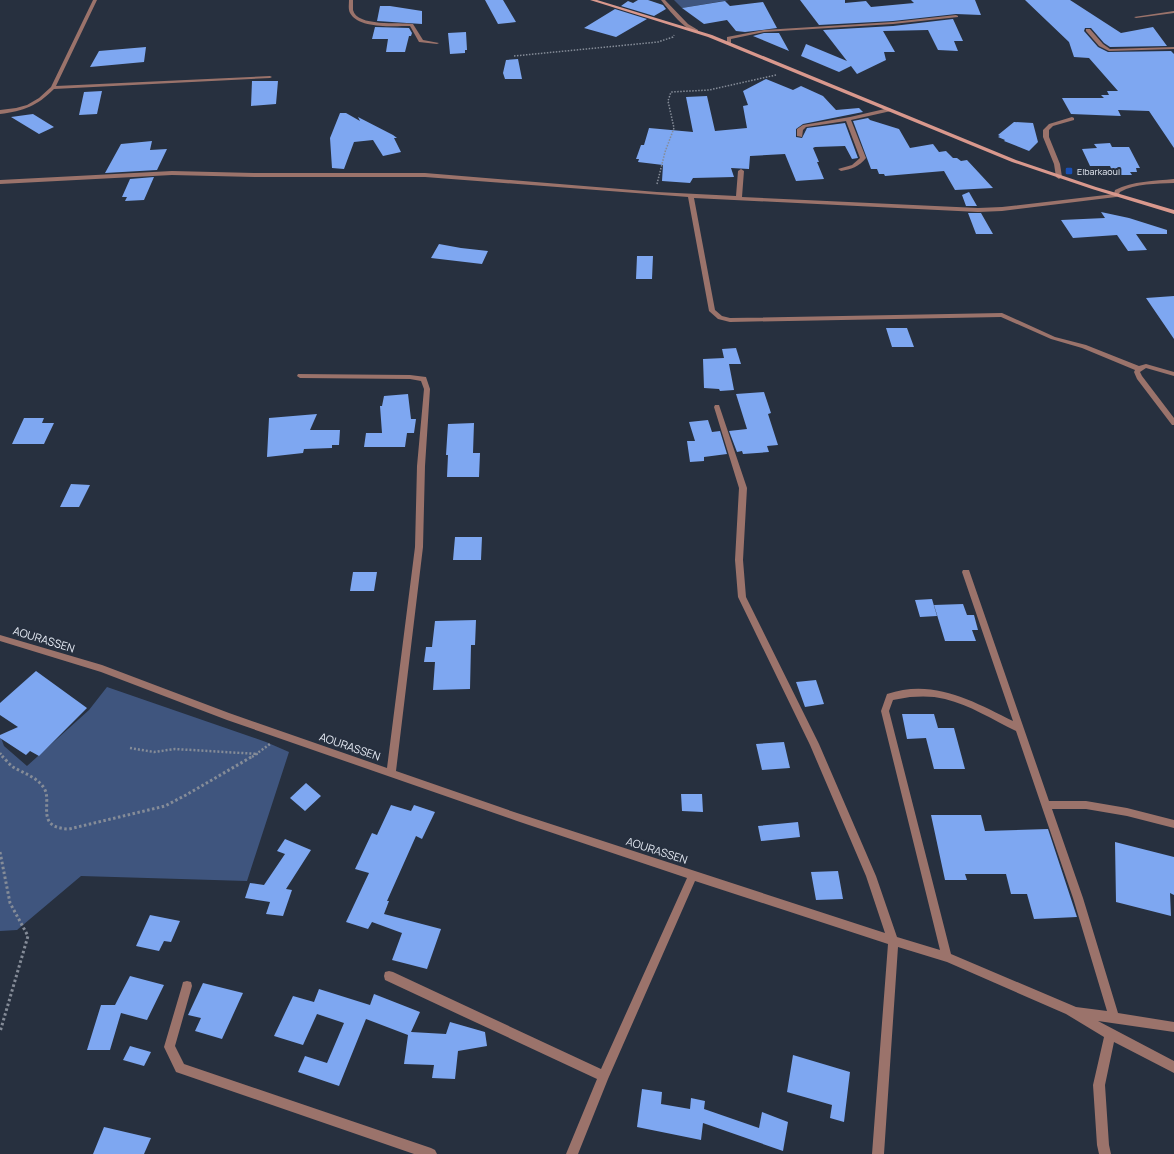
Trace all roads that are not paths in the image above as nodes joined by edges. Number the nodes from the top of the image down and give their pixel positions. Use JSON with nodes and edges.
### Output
{"nodes":[{"id":1,"x":95,"y":0,"type":"edge"},
{"id":2,"x":351,"y":0,"type":"edge"},
{"id":3,"x":592,"y":0,"type":"edge"},
{"id":4,"x":663,"y":0,"type":"edge"},
{"id":5,"x":1174,"y":12,"type":"edge"},
{"id":6,"x":956,"y":16,"type":"dead end"},
{"id":7,"x":1136,"y":17,"type":"dead end"},
{"id":8,"x":1088,"y":30,"type":"dead end"},
{"id":9,"x":696,"y":31,"type":"junction"},
{"id":10,"x":437,"y":43,"type":"dead end"},
{"id":11,"x":729,"y":43,"type":"junction"},
{"id":12,"x":1174,"y":48,"type":"edge"},
{"id":13,"x":270,"y":77,"type":"dead end"},
{"id":14,"x":53,"y":88,"type":"junction"},
{"id":15,"x":889,"y":110,"type":"junction"},
{"id":16,"x":0,"y":112,"type":"edge"},
{"id":17,"x":1072,"y":119,"type":"dead end"},
{"id":18,"x":848,"y":120,"type":"junction"},
{"id":19,"x":800,"y":136,"type":"dead end"},
{"id":20,"x":841,"y":169,"type":"dead end"},
{"id":21,"x":741,"y":172,"type":"dead end"},
{"id":22,"x":1059,"y":177,"type":"junction"},
{"id":23,"x":0,"y":182,"type":"edge"},
{"id":24,"x":1174,"y":182,"type":"edge"},
{"id":25,"x":1116,"y":195,"type":"junction"},
{"id":26,"x":691,"y":196,"type":"junction"},
{"id":27,"x":739,"y":197,"type":"junction"},
{"id":28,"x":1174,"y":212,"type":"edge"},
{"id":29,"x":1139,"y":369,"type":"junction"},
{"id":30,"x":1174,"y":374,"type":"edge"},
{"id":31,"x":300,"y":376,"type":"dead end"},
{"id":32,"x":717,"y":408,"type":"dead end"},
{"id":33,"x":1174,"y":423,"type":"edge"},
{"id":34,"x":966,"y":572,"type":"dead end"},
{"id":35,"x":0,"y":638,"type":"edge"},
{"id":36,"x":1020,"y":729,"type":"junction"},
{"id":37,"x":391,"y":773,"type":"junction"},
{"id":38,"x":1047,"y":805,"type":"junction"},
{"id":39,"x":1174,"y":824,"type":"edge"},
{"id":40,"x":693,"y":875,"type":"junction"},
{"id":41,"x":893,"y":941,"type":"junction"},
{"id":42,"x":947,"y":957,"type":"junction"},
{"id":43,"x":389,"y":976,"type":"dead end"},
{"id":44,"x":187,"y":986,"type":"dead end"},
{"id":45,"x":1070,"y":1010,"type":"junction"},
{"id":46,"x":1114,"y":1018,"type":"junction"},
{"id":47,"x":1174,"y":1028,"type":"edge"},
{"id":48,"x":1110,"y":1034,"type":"junction"},
{"id":49,"x":1174,"y":1068,"type":"edge"},
{"id":50,"x":604,"y":1076,"type":"junction"},
{"id":51,"x":431,"y":1154,"type":"edge"},
{"id":52,"x":572,"y":1154,"type":"edge"},
{"id":53,"x":878,"y":1154,"type":"edge"},
{"id":54,"x":1105,"y":1154,"type":"edge"}],
"edges":[{"from":1,"to":14,"type":"street"},
{"from":2,"to":10,"type":"street"},
{"from":3,"to":9,"type":"main road"},
{"from":4,"to":9,"type":"street"},
{"from":5,"to":7,"type":"street"},
{"from":6,"to":11,"type":"street"},
{"from":8,"to":12,"type":"street"},
{"from":9,"to":11,"type":"main road"},
{"from":11,"to":15,"type":"main road"},
{"from":13,"to":14,"type":"street"},
{"from":14,"to":16,"type":"street"},
{"from":15,"to":18,"type":"street"},
{"from":15,"to":22,"type":"main road"},
{"from":17,"to":22,"type":"street"},
{"from":18,"to":19,"type":"street"},
{"from":18,"to":20,"type":"street"},
{"from":21,"to":27,"type":"street"},
{"from":22,"to":25,"type":"main road"},
{"from":23,"to":26,"type":"street"},
{"from":24,"to":25,"type":"street"},
{"from":25,"to":27,"type":"street"},
{"from":25,"to":28,"type":"main road"},
{"from":26,"to":27,"type":"street"},
{"from":26,"to":29,"type":"street"},
{"from":29,"to":30,"type":"street"},
{"from":29,"to":33,"type":"street"},
{"from":31,"to":37,"type":"street"},
{"from":32,"to":41,"type":"street"},
{"from":34,"to":36,"type":"street"},
{"from":35,"to":37,"type":"street","name":"AOURASSEN"},
{"from":36,"to":38,"type":"street"},
{"from":36,"to":42,"type":"street"},
{"from":37,"to":40,"type":"street","name":"AOURASSEN"},
{"from":38,"to":39,"type":"street"},
{"from":38,"to":46,"type":"street"},
{"from":40,"to":41,"type":"street","name":"AOURASSEN"},
{"from":40,"to":50,"type":"street"},
{"from":41,"to":42,"type":"street","name":"AOURASSEN"},
{"from":41,"to":53,"type":"street"},
{"from":42,"to":45,"type":"street","name":"AOURASSEN"},
{"from":43,"to":50,"type":"street"},
{"from":44,"to":51,"type":"street"},
{"from":45,"to":46,"type":"street"},
{"from":45,"to":48,"type":"street"},
{"from":46,"to":47,"type":"street"},
{"from":48,"to":49,"type":"street"},
{"from":48,"to":54,"type":"street"},
{"from":50,"to":52,"type":"street"}]}
